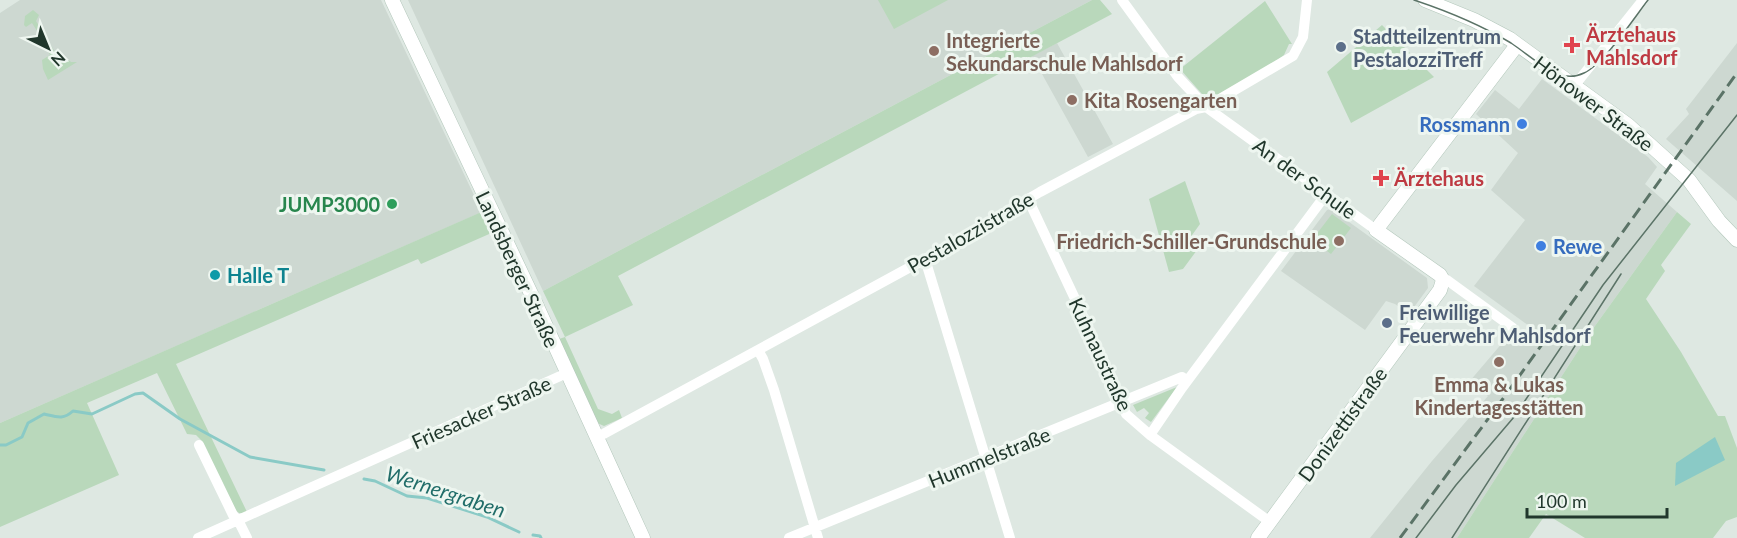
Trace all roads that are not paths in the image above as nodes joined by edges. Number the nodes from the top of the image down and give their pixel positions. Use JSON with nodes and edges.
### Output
{"nodes":[{"id":1,"x":392,"y":0,"type":"edge"},
{"id":2,"x":1122,"y":0,"type":"edge"},
{"id":3,"x":1307,"y":0,"type":"edge"},
{"id":4,"x":1425,"y":0,"type":"edge"},
{"id":5,"x":1642,"y":0,"type":"edge"},
{"id":6,"x":1517,"y":45,"type":"junction"},
{"id":7,"x":1575,"y":85,"type":"junction"},
{"id":8,"x":1206,"y":107,"type":"junction"},
{"id":9,"x":1327,"y":193,"type":"junction"},
{"id":10,"x":1028,"y":199,"type":"junction"},
{"id":11,"x":1376,"y":230,"type":"junction"},
{"id":12,"x":1737,"y":240,"type":"edge"},
{"id":13,"x":926,"y":259,"type":"junction"},
{"id":14,"x":1443,"y":280,"type":"junction"},
{"id":15,"x":1513,"y":328,"type":"dead end"},
{"id":16,"x":758,"y":350,"type":"junction"},
{"id":17,"x":567,"y":373,"type":"junction"},
{"id":18,"x":1187,"y":381,"type":"junction"},
{"id":19,"x":1120,"y":401,"type":"junction"},
{"id":20,"x":1150,"y":435,"type":"junction"},
{"id":21,"x":596,"y":438,"type":"junction"},
{"id":22,"x":199,"y":445,"type":"dead end"},
{"id":23,"x":985,"y":459,"type":"junction"},
{"id":24,"x":238,"y":520,"type":"junction"},
{"id":25,"x":1270,"y":522,"type":"junction"},
{"id":26,"x":816,"y":533,"type":"edge"},
{"id":27,"x":638,"y":536,"type":"edge"},
{"id":28,"x":198,"y":538,"type":"edge"},
{"id":29,"x":247,"y":538,"type":"edge"},
{"id":30,"x":789,"y":538,"type":"edge"},
{"id":31,"x":1010,"y":538,"type":"edge"},
{"id":32,"x":1258,"y":538,"type":"edge"}],
"edges":[{"from":1,"to":17,"type":"street","name":"Landsberger Straße"},
{"from":2,"to":8,"type":"street","name":"An der Schule"},
{"from":3,"to":8,"type":"street","name":"Pestalozzistraße"},
{"from":4,"to":6,"type":"street","name":"Hönower Straße"},
{"from":5,"to":7,"type":"street"},
{"from":6,"to":7,"type":"street","name":"Hönower Straße"},
{"from":6,"to":11,"type":"street"},
{"from":7,"to":12,"type":"street","name":"Hönower Straße"},
{"from":8,"to":9,"type":"street","name":"An der Schule"},
{"from":8,"to":10,"type":"street","name":"Pestalozzistraße"},
{"from":9,"to":11,"type":"street","name":"An der Schule"},
{"from":9,"to":18,"type":"street"},
{"from":10,"to":13,"type":"street","name":"Pestalozzistraße"},
{"from":10,"to":19,"type":"street","name":"Kuhnaustraße"},
{"from":11,"to":14,"type":"street","name":"An der Schule"},
{"from":13,"to":16,"type":"street","name":"Pestalozzistraße"},
{"from":13,"to":23,"type":"street"},
{"from":14,"to":15,"type":"street","name":"An der Schule"},
{"from":14,"to":25,"type":"street","name":"Donizettistraße"},
{"from":16,"to":21,"type":"street","name":"Pestalozzistraße"},
{"from":16,"to":26,"type":"street"},
{"from":17,"to":21,"type":"street","name":"Landsberger Straße"},
{"from":17,"to":24,"type":"street","name":"Friesacker Straße"},
{"from":18,"to":19,"type":"street","name":"Hummelstraße"},
{"from":18,"to":20,"type":"street"},
{"from":19,"to":20,"type":"street","name":"Kuhnaustraße"},
{"from":19,"to":23,"type":"street","name":"Hummelstraße"},
{"from":20,"to":25,"type":"street","name":"Kuhnaustraße"},
{"from":21,"to":27,"type":"street","name":"Landsberger Straße"},
{"from":22,"to":24,"type":"street"},
{"from":23,"to":26,"type":"street","name":"Hummelstraße"},
{"from":23,"to":31,"type":"street"},
{"from":24,"to":28,"type":"street","name":"Friesacker Straße"},
{"from":24,"to":29,"type":"street"},
{"from":25,"to":32,"type":"street","name":"Donizettistraße"},
{"from":26,"to":30,"type":"street","name":"Hummelstraße"}]}
